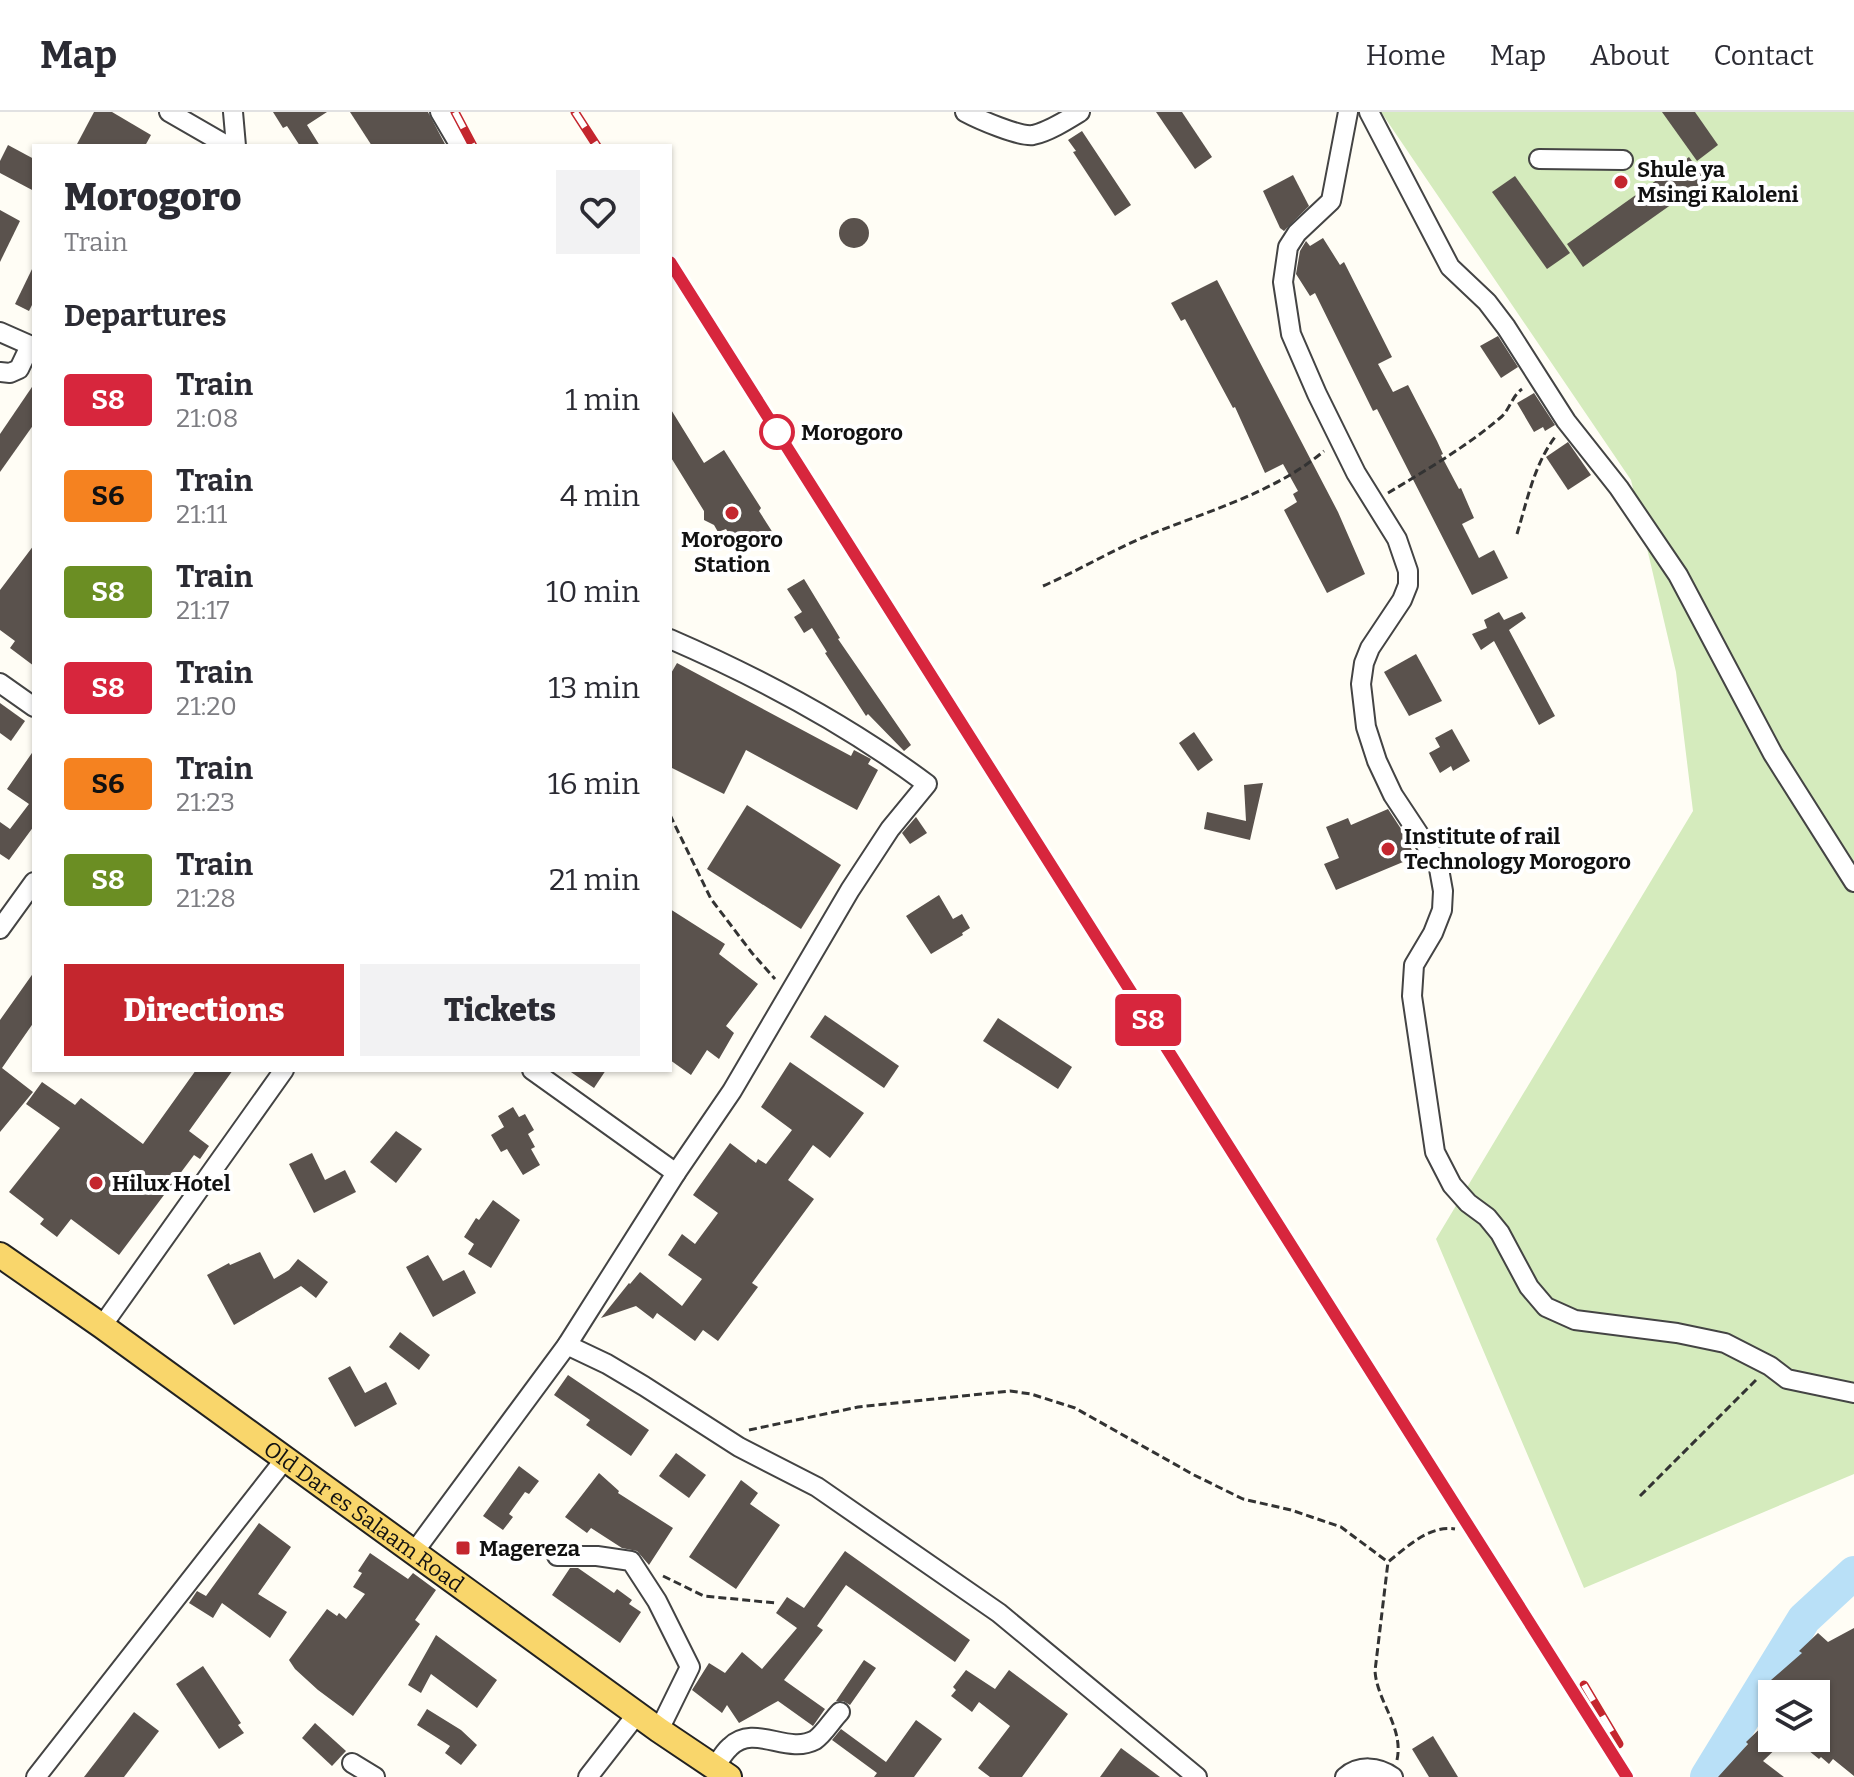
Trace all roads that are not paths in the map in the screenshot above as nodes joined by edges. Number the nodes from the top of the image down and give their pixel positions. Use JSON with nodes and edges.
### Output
{"nodes":[{"id":1,"x":169,"y":112,"type":"edge"},
{"id":2,"x":233,"y":112,"type":"edge"},
{"id":3,"x":440,"y":112,"type":"edge"},
{"id":4,"x":965,"y":112,"type":"edge"},
{"id":5,"x":1080,"y":112,"type":"edge"},
{"id":6,"x":1348,"y":112,"type":"edge"},
{"id":7,"x":1369,"y":112,"type":"edge"},
{"id":8,"x":225,"y":144,"type":"edge"},
{"id":9,"x":236,"y":144,"type":"edge"},
{"id":10,"x":459,"y":144,"type":"edge"},
{"id":11,"x":1539,"y":159,"type":"dead end"},
{"id":12,"x":1623,"y":160,"type":"dead end"},
{"id":13,"x":0,"y":332,"type":"edge"},
{"id":14,"x":32,"y":346,"type":"edge"},
{"id":15,"x":0,"y":372,"type":"edge"},
{"id":16,"x":672,"y":640,"type":"edge"},
{"id":17,"x":0,"y":683,"type":"edge"},
{"id":18,"x":32,"y":706,"type":"edge"},
{"id":19,"x":1854,"y":882,"type":"edge"},
{"id":20,"x":32,"y":885,"type":"edge"},
{"id":21,"x":0,"y":929,"type":"edge"},
{"id":22,"x":283,"y":1072,"type":"edge"},
{"id":23,"x":535,"y":1072,"type":"edge"},
{"id":24,"x":676,"y":1173,"type":"junction"},
{"id":25,"x":0,"y":1255,"type":"edge"},
{"id":26,"x":102,"y":1326,"type":"junction"},
{"id":27,"x":567,"y":1345,"type":"junction"},
{"id":28,"x":1854,"y":1393,"type":"edge"},
{"id":29,"x":285,"y":1459,"type":"junction"},
{"id":30,"x":414,"y":1552,"type":"junction"},
{"id":31,"x":557,"y":1556,"type":"dead end"},
{"id":32,"x":840,"y":1712,"type":"dead end"},
{"id":33,"x":637,"y":1714,"type":"junction"},
{"id":34,"x":659,"y":1730,"type":"junction"},
{"id":35,"x":352,"y":1763,"type":"dead end"},
{"id":36,"x":722,"y":1772,"type":"edge"},
{"id":37,"x":1390,"y":1775,"type":"edge"},
{"id":38,"x":36,"y":1777,"type":"edge"},
{"id":39,"x":375,"y":1777,"type":"edge"},
{"id":40,"x":588,"y":1777,"type":"edge"},
{"id":41,"x":1197,"y":1777,"type":"edge"},
{"id":42,"x":1345,"y":1777,"type":"edge"}],
"edges":[{"from":1,"to":8,"type":"street"},
{"from":2,"to":9,"type":"street"},
{"from":3,"to":10,"type":"street"},
{"from":4,"to":5,"type":"street"},
{"from":6,"to":28,"type":"street"},
{"from":7,"to":19,"type":"street"},
{"from":11,"to":12,"type":"street"},
{"from":13,"to":14,"type":"street"},
{"from":14,"to":15,"type":"street"},
{"from":16,"to":24,"type":"street"},
{"from":17,"to":18,"type":"street"},
{"from":20,"to":21,"type":"street"},
{"from":22,"to":26,"type":"street"},
{"from":23,"to":24,"type":"street"},
{"from":24,"to":27,"type":"street"},
{"from":25,"to":26,"type":"main road","name":"Old Dar es Salaam Road"},
{"from":26,"to":29,"type":"main road","name":"Old Dar es Salaam Road"},
{"from":27,"to":30,"type":"street"},
{"from":27,"to":41,"type":"street"},
{"from":29,"to":30,"type":"main road","name":"Old Dar es Salaam Road"},
{"from":29,"to":38,"type":"street"},
{"from":30,"to":33,"type":"main road","name":"Old Dar es Salaam Road"},
{"from":31,"to":34,"type":"street"},
{"from":32,"to":36,"type":"street"},
{"from":33,"to":34,"type":"main road","name":"Old Dar es Salaam Road"},
{"from":33,"to":40,"type":"street"},
{"from":34,"to":36,"type":"main road","name":"Old Dar es Salaam Road"},
{"from":35,"to":39,"type":"street"},
{"from":37,"to":42,"type":"street"}]}
